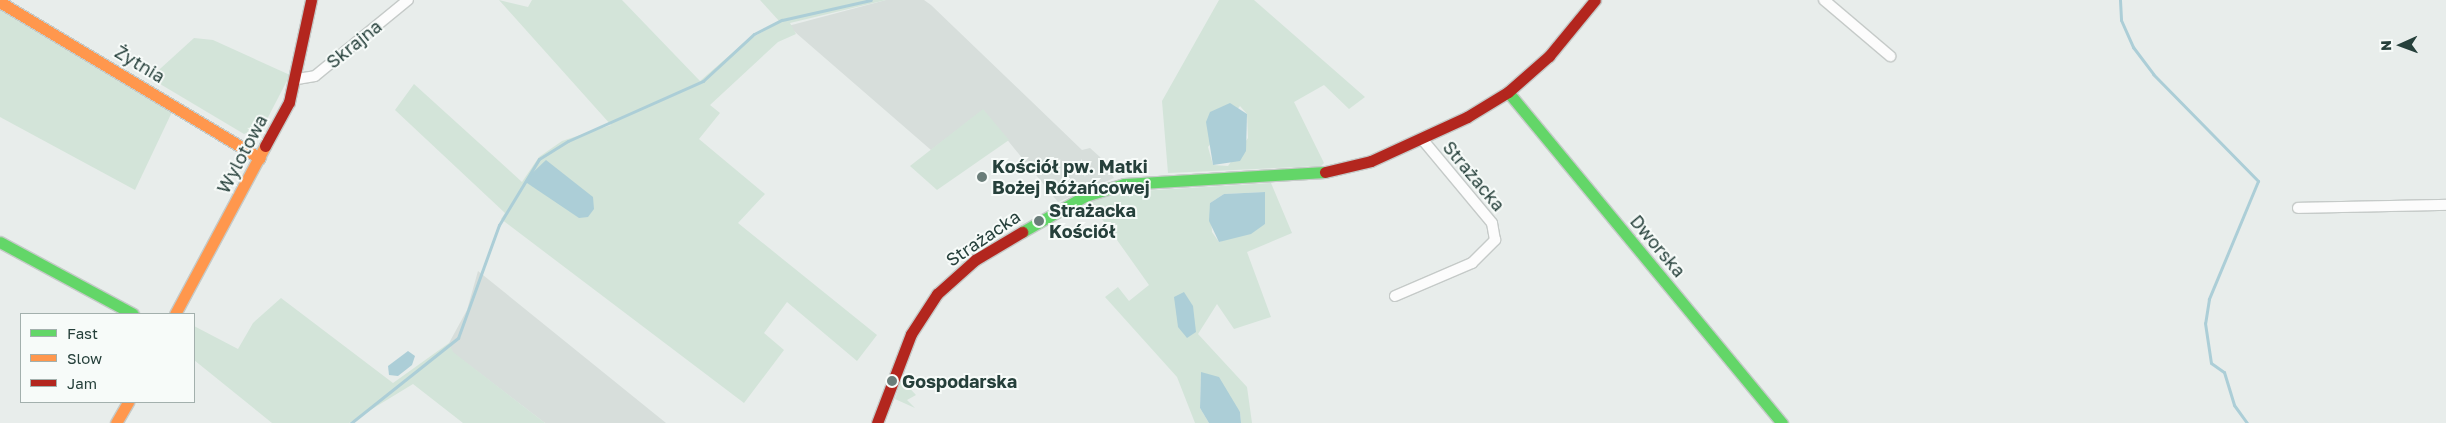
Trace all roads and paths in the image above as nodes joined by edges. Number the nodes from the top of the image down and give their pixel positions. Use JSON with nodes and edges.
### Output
{"nodes":[{"id":1,"x":311,"y":0,"type":"edge"},
{"id":2,"x":408,"y":0,"type":"edge"},
{"id":3,"x":1595,"y":0,"type":"edge"},
{"id":4,"x":1824,"y":0,"type":"edge"},
{"id":5,"x":0,"y":2,"type":"edge"},
{"id":6,"x":1890,"y":56,"type":"dead end"},
{"id":7,"x":297,"y":79,"type":"junction"},
{"id":8,"x":1508,"y":92,"type":"junction"},
{"id":9,"x":1422,"y":139,"type":"junction"},
{"id":10,"x":260,"y":158,"type":"junction"},
{"id":11,"x":2446,"y":205,"type":"edge"},
{"id":12,"x":2298,"y":208,"type":"dead end"},
{"id":13,"x":0,"y":242,"type":"edge"},
{"id":14,"x":1395,"y":296,"type":"dead end"},
{"id":15,"x":131,"y":313,"type":"edge"},
{"id":16,"x":176,"y":313,"type":"edge"},
{"id":17,"x":127,"y":403,"type":"edge"},
{"id":18,"x":116,"y":423,"type":"edge"},
{"id":19,"x":877,"y":423,"type":"edge"},
{"id":20,"x":1782,"y":423,"type":"edge"}],
"edges":[{"from":1,"to":7,"type":"street","name":"Wylotowa"},
{"from":2,"to":7,"type":"street","name":"Skrajna"},
{"from":3,"to":8,"type":"street","name":"Strażacka"},
{"from":4,"to":6,"type":"street"},
{"from":5,"to":10,"type":"street","name":"Żytnia"},
{"from":7,"to":10,"type":"street","name":"Wylotowa"},
{"from":8,"to":9,"type":"street","name":"Strażacka"},
{"from":8,"to":20,"type":"street","name":"Dworska"},
{"from":9,"to":14,"type":"street","name":"Strażacka"},
{"from":9,"to":19,"type":"street","name":"Strażacka"},
{"from":10,"to":16,"type":"street","name":"Wylotowa"},
{"from":11,"to":12,"type":"street"},
{"from":13,"to":15,"type":"street"},
{"from":17,"to":18,"type":"street"}]}
